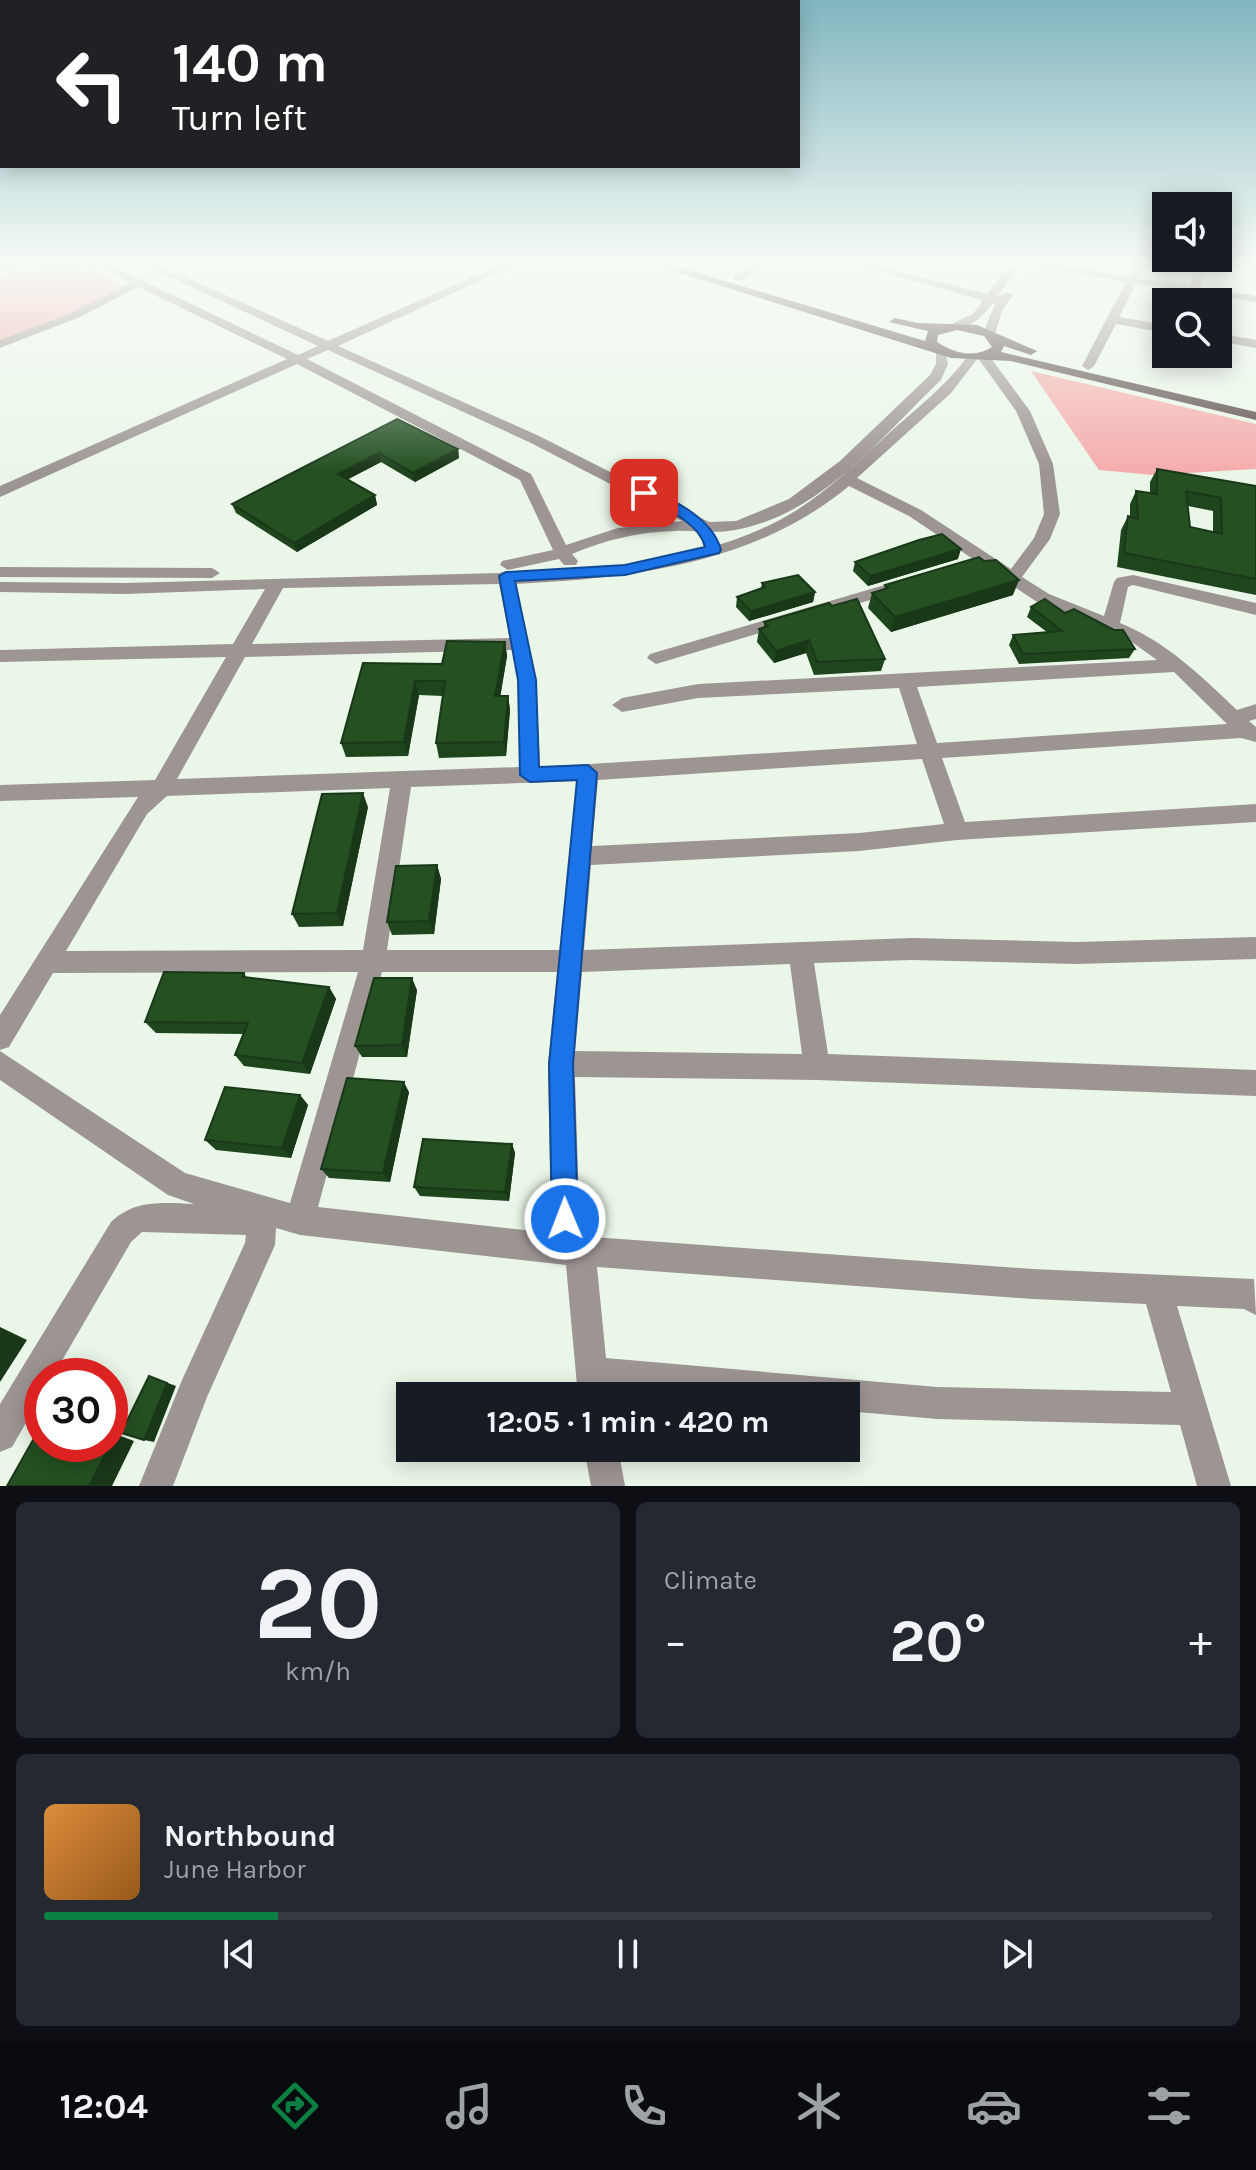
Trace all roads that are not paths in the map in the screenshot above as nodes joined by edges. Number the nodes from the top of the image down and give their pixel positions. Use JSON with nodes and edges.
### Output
{"nodes":[{"id":1,"x":31,"y":332,"type":"edge"},
{"id":2,"x":239,"y":332,"type":"edge"},
{"id":3,"x":296,"y":332,"type":"edge"},
{"id":4,"x":351,"y":332,"type":"edge"},
{"id":5,"x":353,"y":332,"type":"edge"},
{"id":6,"x":886,"y":332,"type":"edge"},
{"id":7,"x":934,"y":332,"type":"edge"},
{"id":8,"x":976,"y":332,"type":"edge"},
{"id":9,"x":991,"y":332,"type":"edge"},
{"id":10,"x":1106,"y":332,"type":"edge"},
{"id":11,"x":992,"y":336,"type":"junction"},
{"id":12,"x":1232,"y":340,"type":"edge"},
{"id":13,"x":0,"y":344,"type":"edge"},
{"id":14,"x":1256,"y":344,"type":"edge"},
{"id":15,"x":324,"y":345,"type":"junction"},
{"id":16,"x":938,"y":348,"type":"junction"},
{"id":17,"x":981,"y":356,"type":"junction"},
{"id":18,"x":294,"y":358,"type":"junction"},
{"id":19,"x":1088,"y":366,"type":"junction"},
{"id":20,"x":1256,"y":407,"type":"edge"},
{"id":21,"x":1256,"y":416,"type":"edge"},
{"id":22,"x":847,"y":479,"type":"junction"},
{"id":23,"x":0,"y":483,"type":"edge"},
{"id":24,"x":0,"y":492,"type":"edge"},
{"id":25,"x":702,"y":527,"type":"junction"},
{"id":26,"x":713,"y":550,"type":"junction"},
{"id":27,"x":560,"y":552,"type":"junction"},
{"id":28,"x":987,"y":559,"type":"junction"},
{"id":29,"x":957,"y":568,"type":"edge"},
{"id":30,"x":0,"y":572,"type":"edge"},
{"id":31,"x":582,"y":573,"type":"junction"},
{"id":32,"x":506,"y":576,"type":"junction"},
{"id":33,"x":1012,"y":579,"type":"junction"},
{"id":34,"x":911,"y":582,"type":"edge"},
{"id":35,"x":277,"y":583,"type":"junction"},
{"id":36,"x":0,"y":587,"type":"edge"},
{"id":37,"x":1256,"y":609,"type":"edge"},
{"id":38,"x":1110,"y":626,"type":"junction"},
{"id":39,"x":521,"y":644,"type":"junction"},
{"id":40,"x":239,"y":652,"type":"junction"},
{"id":41,"x":0,"y":656,"type":"edge"},
{"id":42,"x":656,"y":658,"type":"dead end"},
{"id":43,"x":1178,"y":665,"type":"junction"},
{"id":44,"x":906,"y":681,"type":"junction"},
{"id":45,"x":622,"y":705,"type":"dead end"},
{"id":46,"x":1249,"y":725,"type":"edge"},
{"id":47,"x":929,"y":751,"type":"junction"},
{"id":48,"x":588,"y":773,"type":"junction"},
{"id":49,"x":530,"y":775,"type":"junction"},
{"id":50,"x":402,"y":780,"type":"junction"},
{"id":51,"x":161,"y":788,"type":"junction"},
{"id":52,"x":0,"y":793,"type":"edge"},
{"id":53,"x":1256,"y":813,"type":"edge"},
{"id":54,"x":957,"y":831,"type":"junction"},
{"id":55,"x":580,"y":856,"type":"junction"},
{"id":56,"x":1256,"y":948,"type":"edge"},
{"id":57,"x":800,"y":952,"type":"junction"},
{"id":58,"x":572,"y":961,"type":"junction"},
{"id":59,"x":46,"y":962,"type":"junction"},
{"id":60,"x":373,"y":962,"type":"junction"},
{"id":61,"x":0,"y":1038,"type":"edge"},
{"id":62,"x":0,"y":1064,"type":"edge"},
{"id":63,"x":561,"y":1064,"type":"junction"},
{"id":64,"x":817,"y":1067,"type":"junction"},
{"id":65,"x":1256,"y":1083,"type":"edge"},
{"id":66,"x":300,"y":1220,"type":"junction"},
{"id":67,"x":573,"y":1250,"type":"junction"},
{"id":68,"x":1157,"y":1289,"type":"junction"},
{"id":69,"x":1256,"y":1300,"type":"edge"},
{"id":70,"x":593,"y":1382,"type":"edge"},
{"id":71,"x":860,"y":1399,"type":"edge"},
{"id":72,"x":1192,"y":1409,"type":"junction"},
{"id":73,"x":0,"y":1435,"type":"edge"},
{"id":74,"x":604,"y":1462,"type":"edge"},
{"id":75,"x":156,"y":1486,"type":"edge"},
{"id":76,"x":608,"y":1486,"type":"edge"},
{"id":77,"x":1214,"y":1486,"type":"edge"}],
"edges":[{"from":1,"to":13,"type":"street"},
{"from":2,"to":18,"type":"street"},
{"from":3,"to":15,"type":"street"},
{"from":4,"to":15,"type":"street"},
{"from":5,"to":15,"type":"street"},
{"from":6,"to":16,"type":"main road"},
{"from":7,"to":16,"type":"main road"},
{"from":8,"to":11,"type":"main road"},
{"from":9,"to":11,"type":"street"},
{"from":10,"to":19,"type":"street"},
{"from":11,"to":17,"type":"main road"},
{"from":11,"to":19,"type":"main road"},
{"from":12,"to":14,"type":"street"},
{"from":15,"to":18,"type":"street"},
{"from":15,"to":25,"type":"street"},
{"from":16,"to":17,"type":"main road"},
{"from":16,"to":25,"type":"street"},
{"from":17,"to":21,"type":"main road"},
{"from":17,"to":22,"type":"street"},
{"from":17,"to":33,"type":"street"},
{"from":18,"to":23,"type":"street"},
{"from":18,"to":24,"type":"street"},
{"from":18,"to":27,"type":"street"},
{"from":19,"to":20,"type":"main road"},
{"from":22,"to":26,"type":"street"},
{"from":22,"to":28,"type":"street"},
{"from":25,"to":26,"type":"street"},
{"from":25,"to":27,"type":"street"},
{"from":26,"to":31,"type":"street"},
{"from":27,"to":30,"type":"street"},
{"from":27,"to":31,"type":"street"},
{"from":28,"to":29,"type":"street"},
{"from":28,"to":33,"type":"street"},
{"from":31,"to":32,"type":"street"},
{"from":32,"to":35,"type":"street"},
{"from":32,"to":39,"type":"street"},
{"from":33,"to":38,"type":"street"},
{"from":34,"to":42,"type":"street"},
{"from":35,"to":36,"type":"street"},
{"from":35,"to":40,"type":"street"},
{"from":37,"to":38,"type":"street"},
{"from":38,"to":43,"type":"street"},
{"from":39,"to":40,"type":"street"},
{"from":39,"to":49,"type":"street"},
{"from":40,"to":41,"type":"street"},
{"from":40,"to":51,"type":"street"},
{"from":43,"to":44,"type":"street"},
{"from":43,"to":46,"type":"street"},
{"from":44,"to":45,"type":"street"},
{"from":44,"to":47,"type":"street"},
{"from":46,"to":47,"type":"street"},
{"from":47,"to":48,"type":"street"},
{"from":47,"to":54,"type":"street"},
{"from":48,"to":49,"type":"street"},
{"from":48,"to":55,"type":"street"},
{"from":49,"to":50,"type":"street"},
{"from":50,"to":51,"type":"street"},
{"from":50,"to":60,"type":"street"},
{"from":51,"to":52,"type":"street"},
{"from":51,"to":59,"type":"street"},
{"from":53,"to":54,"type":"street"},
{"from":54,"to":55,"type":"street"},
{"from":55,"to":58,"type":"street"},
{"from":56,"to":57,"type":"street"},
{"from":57,"to":58,"type":"street"},
{"from":57,"to":64,"type":"street"},
{"from":58,"to":60,"type":"street"},
{"from":58,"to":63,"type":"street"},
{"from":59,"to":60,"type":"street"},
{"from":59,"to":61,"type":"street"},
{"from":60,"to":66,"type":"street"},
{"from":62,"to":66,"type":"street"},
{"from":63,"to":64,"type":"street"},
{"from":63,"to":67,"type":"street"},
{"from":64,"to":65,"type":"street"},
{"from":66,"to":67,"type":"street"},
{"from":67,"to":68,"type":"street"},
{"from":67,"to":70,"type":"street"},
{"from":68,"to":69,"type":"street"},
{"from":68,"to":72,"type":"street"},
{"from":71,"to":72,"type":"street"},
{"from":72,"to":77,"type":"street"},
{"from":73,"to":75,"type":"street"},
{"from":74,"to":76,"type":"street"}]}
